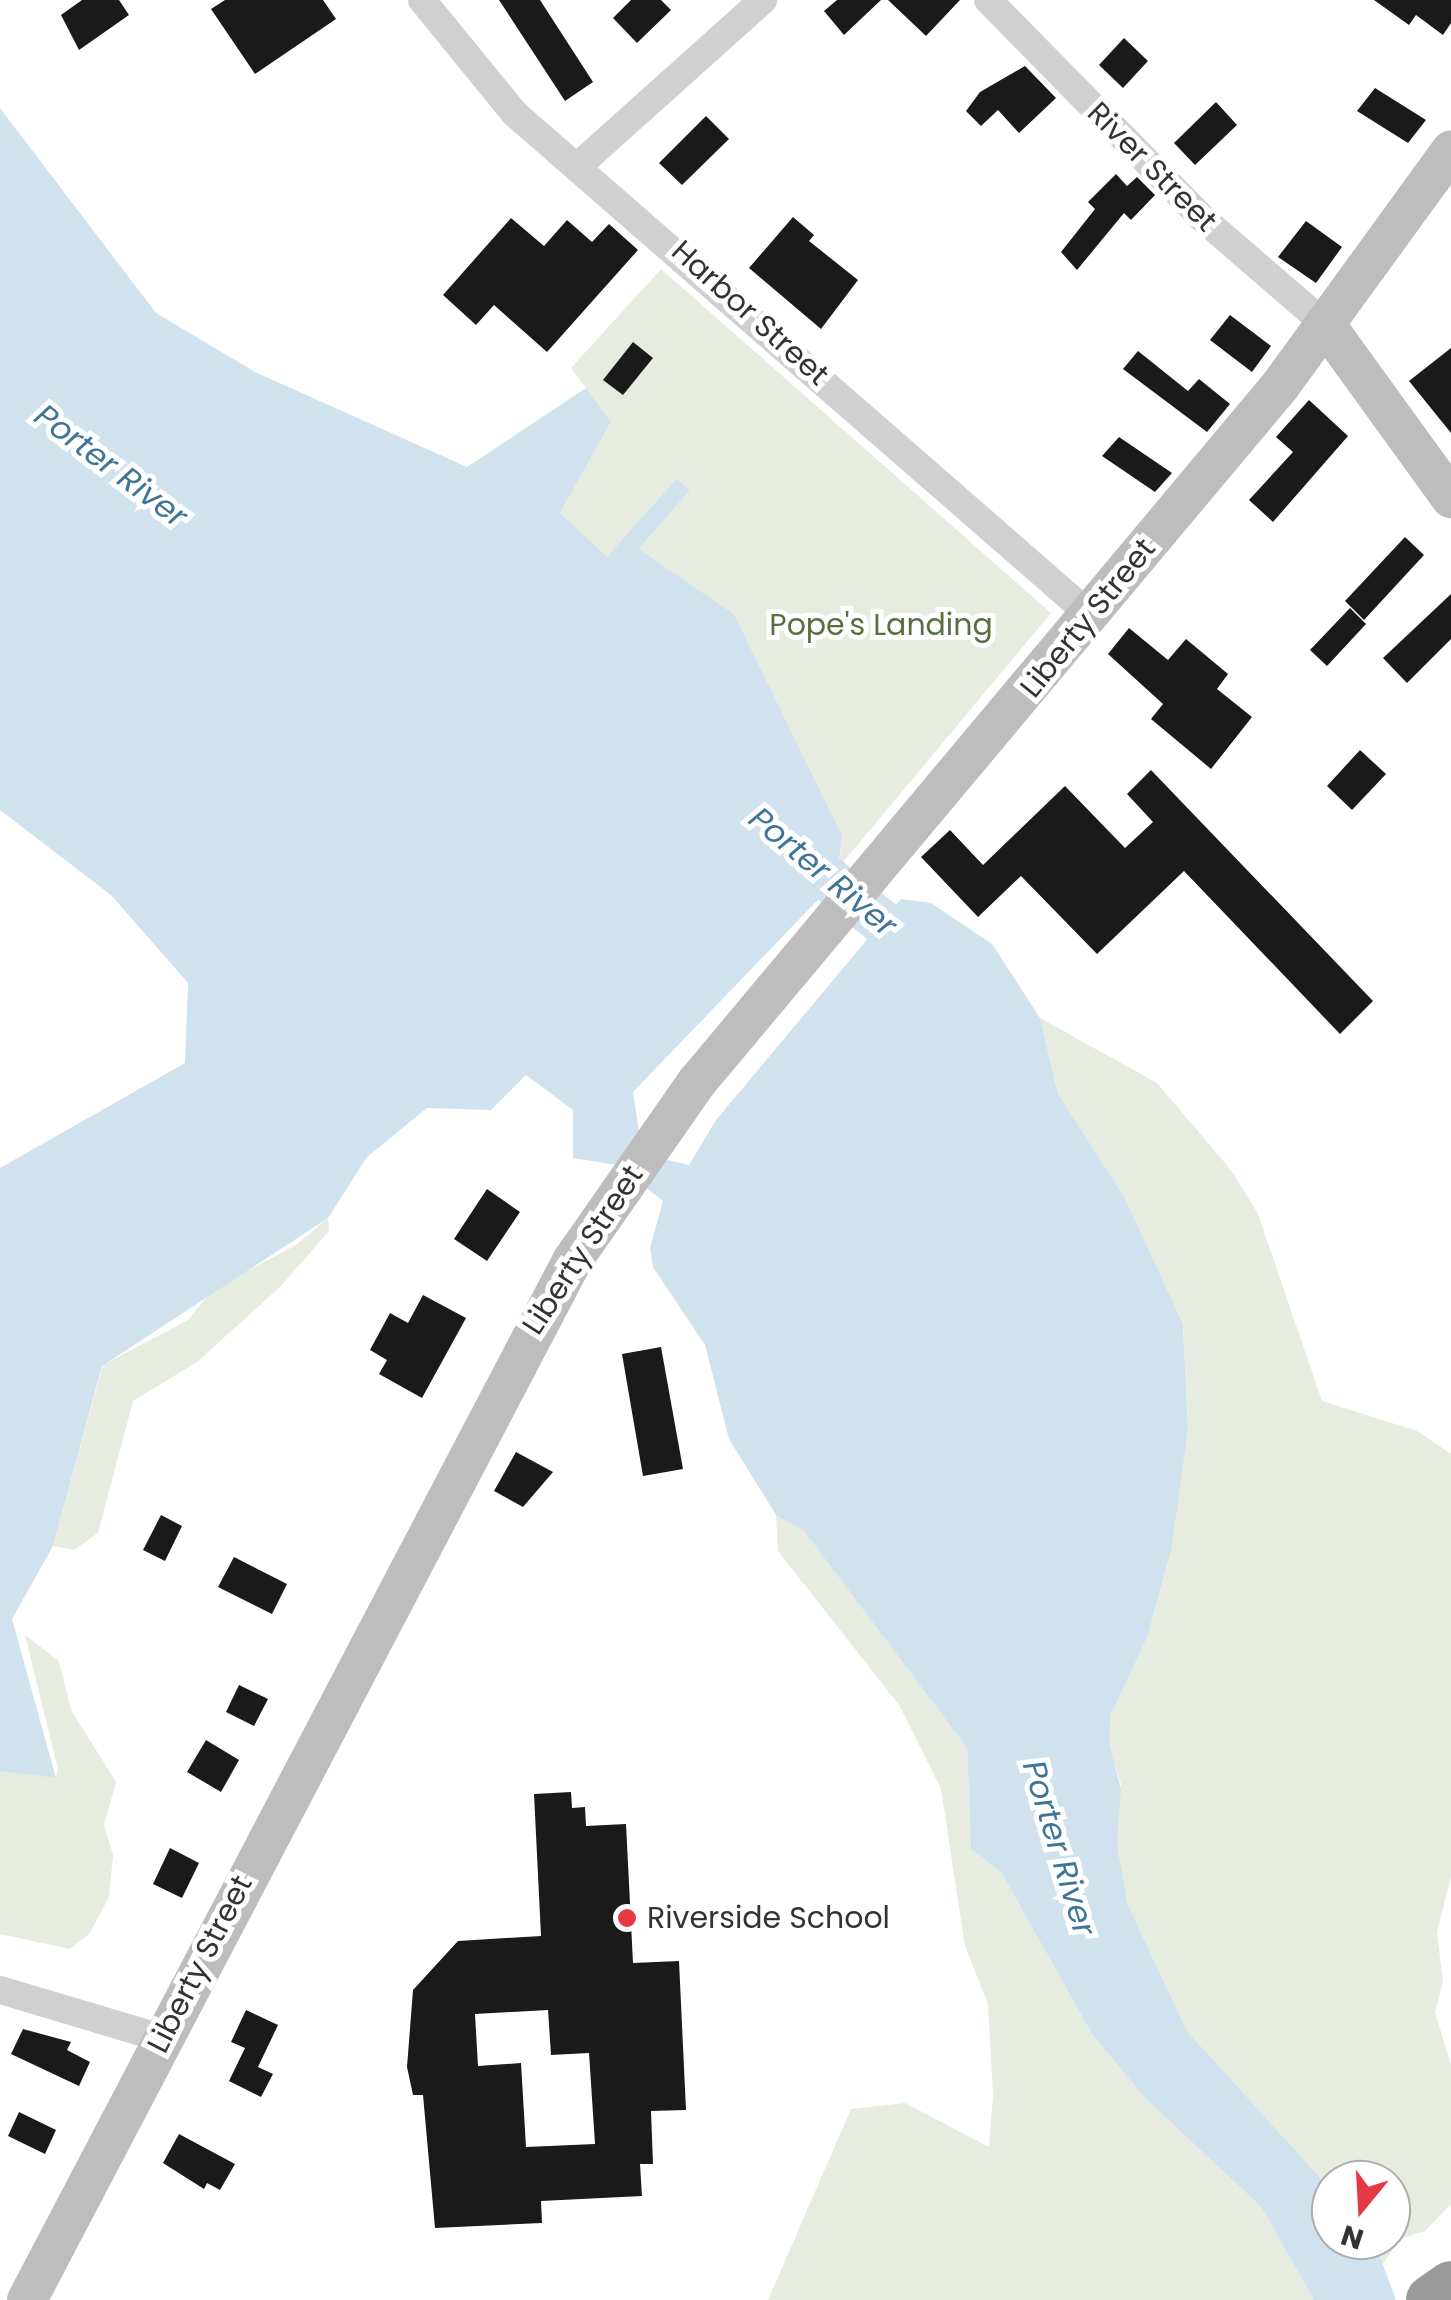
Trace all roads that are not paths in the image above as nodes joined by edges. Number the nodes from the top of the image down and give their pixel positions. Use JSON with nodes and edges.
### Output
{"nodes":[{"id":1,"x":422,"y":0,"type":"edge"},
{"id":2,"x":763,"y":0,"type":"edge"},
{"id":3,"x":988,"y":0,"type":"edge"},
{"id":4,"x":1451,"y":150,"type":"edge"},
{"id":5,"x":578,"y":166,"type":"junction"},
{"id":6,"x":1325,"y":324,"type":"junction"},
{"id":7,"x":1451,"y":498,"type":"edge"},
{"id":8,"x":1090,"y":615,"type":"junction"},
{"id":9,"x":0,"y":1990,"type":"edge"},
{"id":10,"x":161,"y":2038,"type":"junction"},
{"id":11,"x":27,"y":2300,"type":"edge"}],
"edges":[{"from":1,"to":5,"type":"street","name":"Harbor Street"},
{"from":2,"to":5,"type":"street"},
{"from":3,"to":6,"type":"street","name":"River Street"},
{"from":4,"to":6,"type":"street","name":"Liberty Street"},
{"from":5,"to":8,"type":"street","name":"Harbor Street"},
{"from":6,"to":7,"type":"street"},
{"from":6,"to":8,"type":"street","name":"Liberty Street"},
{"from":8,"to":10,"type":"street","name":"Liberty Street"},
{"from":9,"to":10,"type":"street"},
{"from":10,"to":11,"type":"street","name":"Liberty Street"}]}
